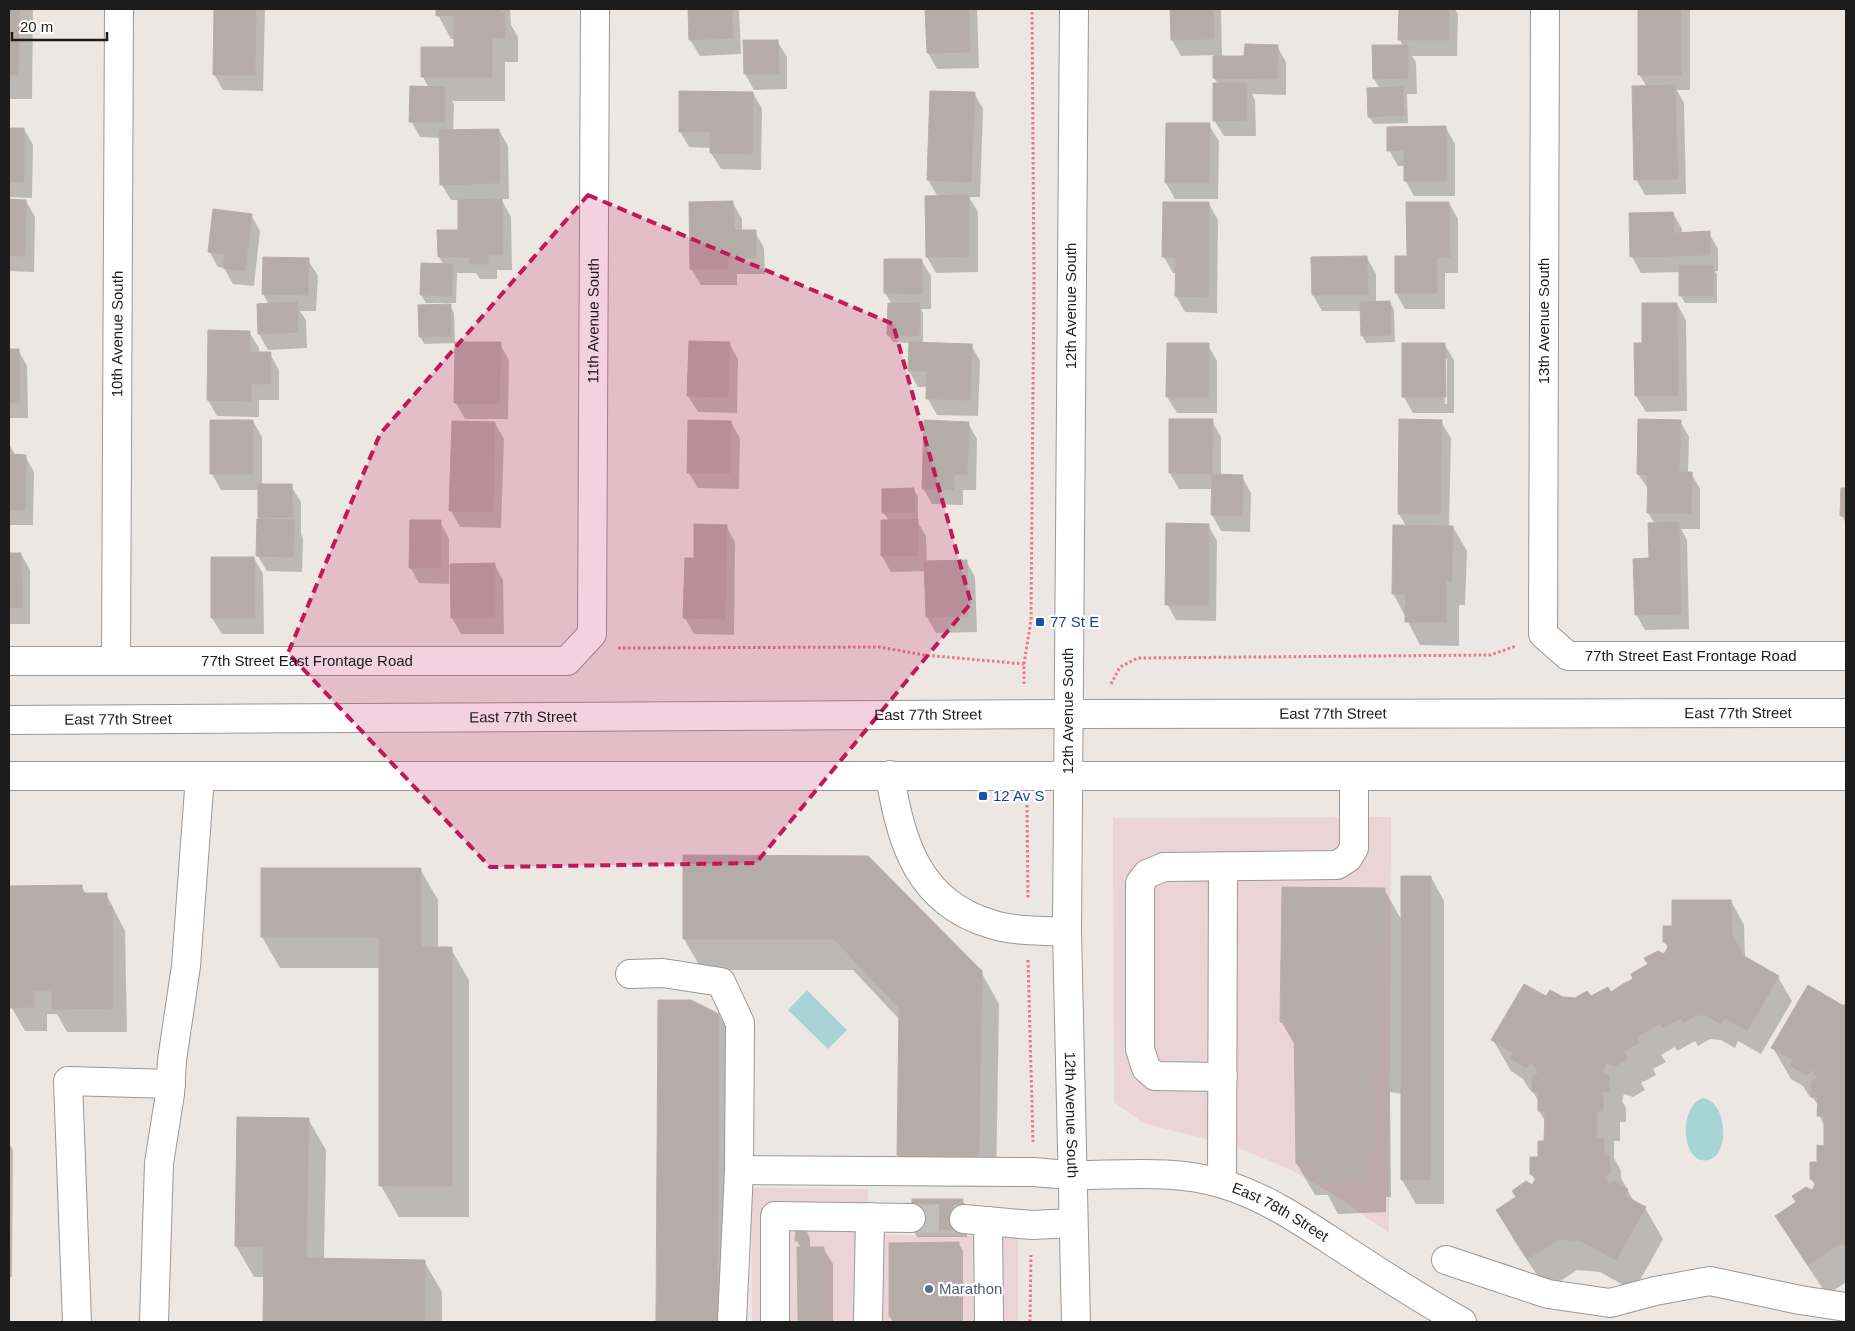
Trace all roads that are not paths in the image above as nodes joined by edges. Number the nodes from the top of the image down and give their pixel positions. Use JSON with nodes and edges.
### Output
{"nodes":[{"id":1,"x":119,"y":9,"type":"edge"},
{"id":2,"x":595,"y":9,"type":"edge"},
{"id":3,"x":1074,"y":9,"type":"edge"},
{"id":4,"x":1545,"y":9,"type":"edge"},
{"id":5,"x":592,"y":634,"type":"joint"},
{"id":6,"x":1543,"y":634,"type":"joint"},
{"id":7,"x":1846,"y":656,"type":"edge"},
{"id":8,"x":116,"y":660,"type":"junction"},
{"id":9,"x":9,"y":661,"type":"edge"},
{"id":10,"x":1846,"y":713,"type":"edge"},
{"id":11,"x":1068,"y":714,"type":"junction"},
{"id":12,"x":9,"y":720,"type":"edge"},
{"id":13,"x":890,"y":775,"type":"junction"},
{"id":14,"x":1068,"y":775,"type":"junction"},
{"id":15,"x":9,"y":776,"type":"edge"},
{"id":16,"x":200,"y":776,"type":"junction"},
{"id":17,"x":1354,"y":776,"type":"junction"},
{"id":18,"x":1846,"y":776,"type":"edge"},
{"id":19,"x":1223,"y":867,"type":"junction"},
{"id":20,"x":1067,"y":932,"type":"junction"},
{"id":21,"x":630,"y":974,"type":"dead end"},
{"id":22,"x":1222,"y":1077,"type":"junction"},
{"id":23,"x":170,"y":1084,"type":"junction"},
{"id":24,"x":739,"y":1170,"type":"junction"},
{"id":25,"x":1073,"y":1175,"type":"junction"},
{"id":26,"x":1222,"y":1183,"type":"junction"},
{"id":27,"x":870,"y":1217,"type":"junction"},
{"id":28,"x":911,"y":1218,"type":"tunnel mouth"},
{"id":29,"x":1073,"y":1224,"type":"junction"},
{"id":30,"x":1446,"y":1260,"type":"dead end"},
{"id":31,"x":1846,"y":1307,"type":"edge"},
{"id":32,"x":77,"y":1322,"type":"edge"},
{"id":33,"x":154,"y":1322,"type":"edge"},
{"id":34,"x":732,"y":1322,"type":"edge"},
{"id":35,"x":775,"y":1322,"type":"edge"},
{"id":36,"x":868,"y":1322,"type":"edge"},
{"id":37,"x":989,"y":1322,"type":"edge"},
{"id":38,"x":1076,"y":1322,"type":"edge"},
{"id":39,"x":1462,"y":1322,"type":"edge"}],
"edges":[{"from":1,"to":8,"type":"street","name":"10th Avenue South"},
{"from":2,"to":5,"type":"street","name":"11th Avenue South"},
{"from":3,"to":11,"type":"street","name":"12th Avenue South"},
{"from":4,"to":6,"type":"street","name":"13th Avenue South"},
{"from":5,"to":8,"type":"street","name":"77th Street East Frontage Road"},
{"from":6,"to":7,"type":"street","name":"77th Street East Frontage Road"},
{"from":8,"to":9,"type":"street","name":"77th Street East Frontage Road"},
{"from":10,"to":11,"type":"street","name":"East 77th Street"},
{"from":11,"to":12,"type":"street","name":"East 77th Street"},
{"from":11,"to":14,"type":"street","name":"12th Avenue South"},
{"from":13,"to":14,"type":"street"},
{"from":13,"to":16,"type":"street"},
{"from":13,"to":20,"type":"street"},
{"from":14,"to":17,"type":"street"},
{"from":14,"to":20,"type":"street","name":"12th Avenue South"},
{"from":15,"to":16,"type":"street"},
{"from":16,"to":23,"type":"street"},
{"from":17,"to":18,"type":"street"},
{"from":17,"to":19,"type":"street"},
{"from":19,"to":22,"type":"street"},
{"from":19,"to":22,"type":"street"},
{"from":20,"to":25,"type":"street","name":"12th Avenue South"},
{"from":21,"to":24,"type":"street"},
{"from":22,"to":26,"type":"street"},
{"from":23,"to":32,"type":"street"},
{"from":23,"to":33,"type":"street"},
{"from":24,"to":25,"type":"street","name":"East 78th Street"},
{"from":24,"to":34,"type":"street"},
{"from":25,"to":26,"type":"street","name":"East 78th Street"},
{"from":25,"to":29,"type":"street","name":"12th Avenue South"},
{"from":26,"to":39,"type":"street","name":"East 78th Street"},
{"from":27,"to":28,"type":"street"},
{"from":27,"to":35,"type":"street"},
{"from":27,"to":36,"type":"street"},
{"from":29,"to":37,"type":"street"},
{"from":29,"to":38,"type":"street","name":"12th Avenue South"},
{"from":30,"to":31,"type":"street"}]}
